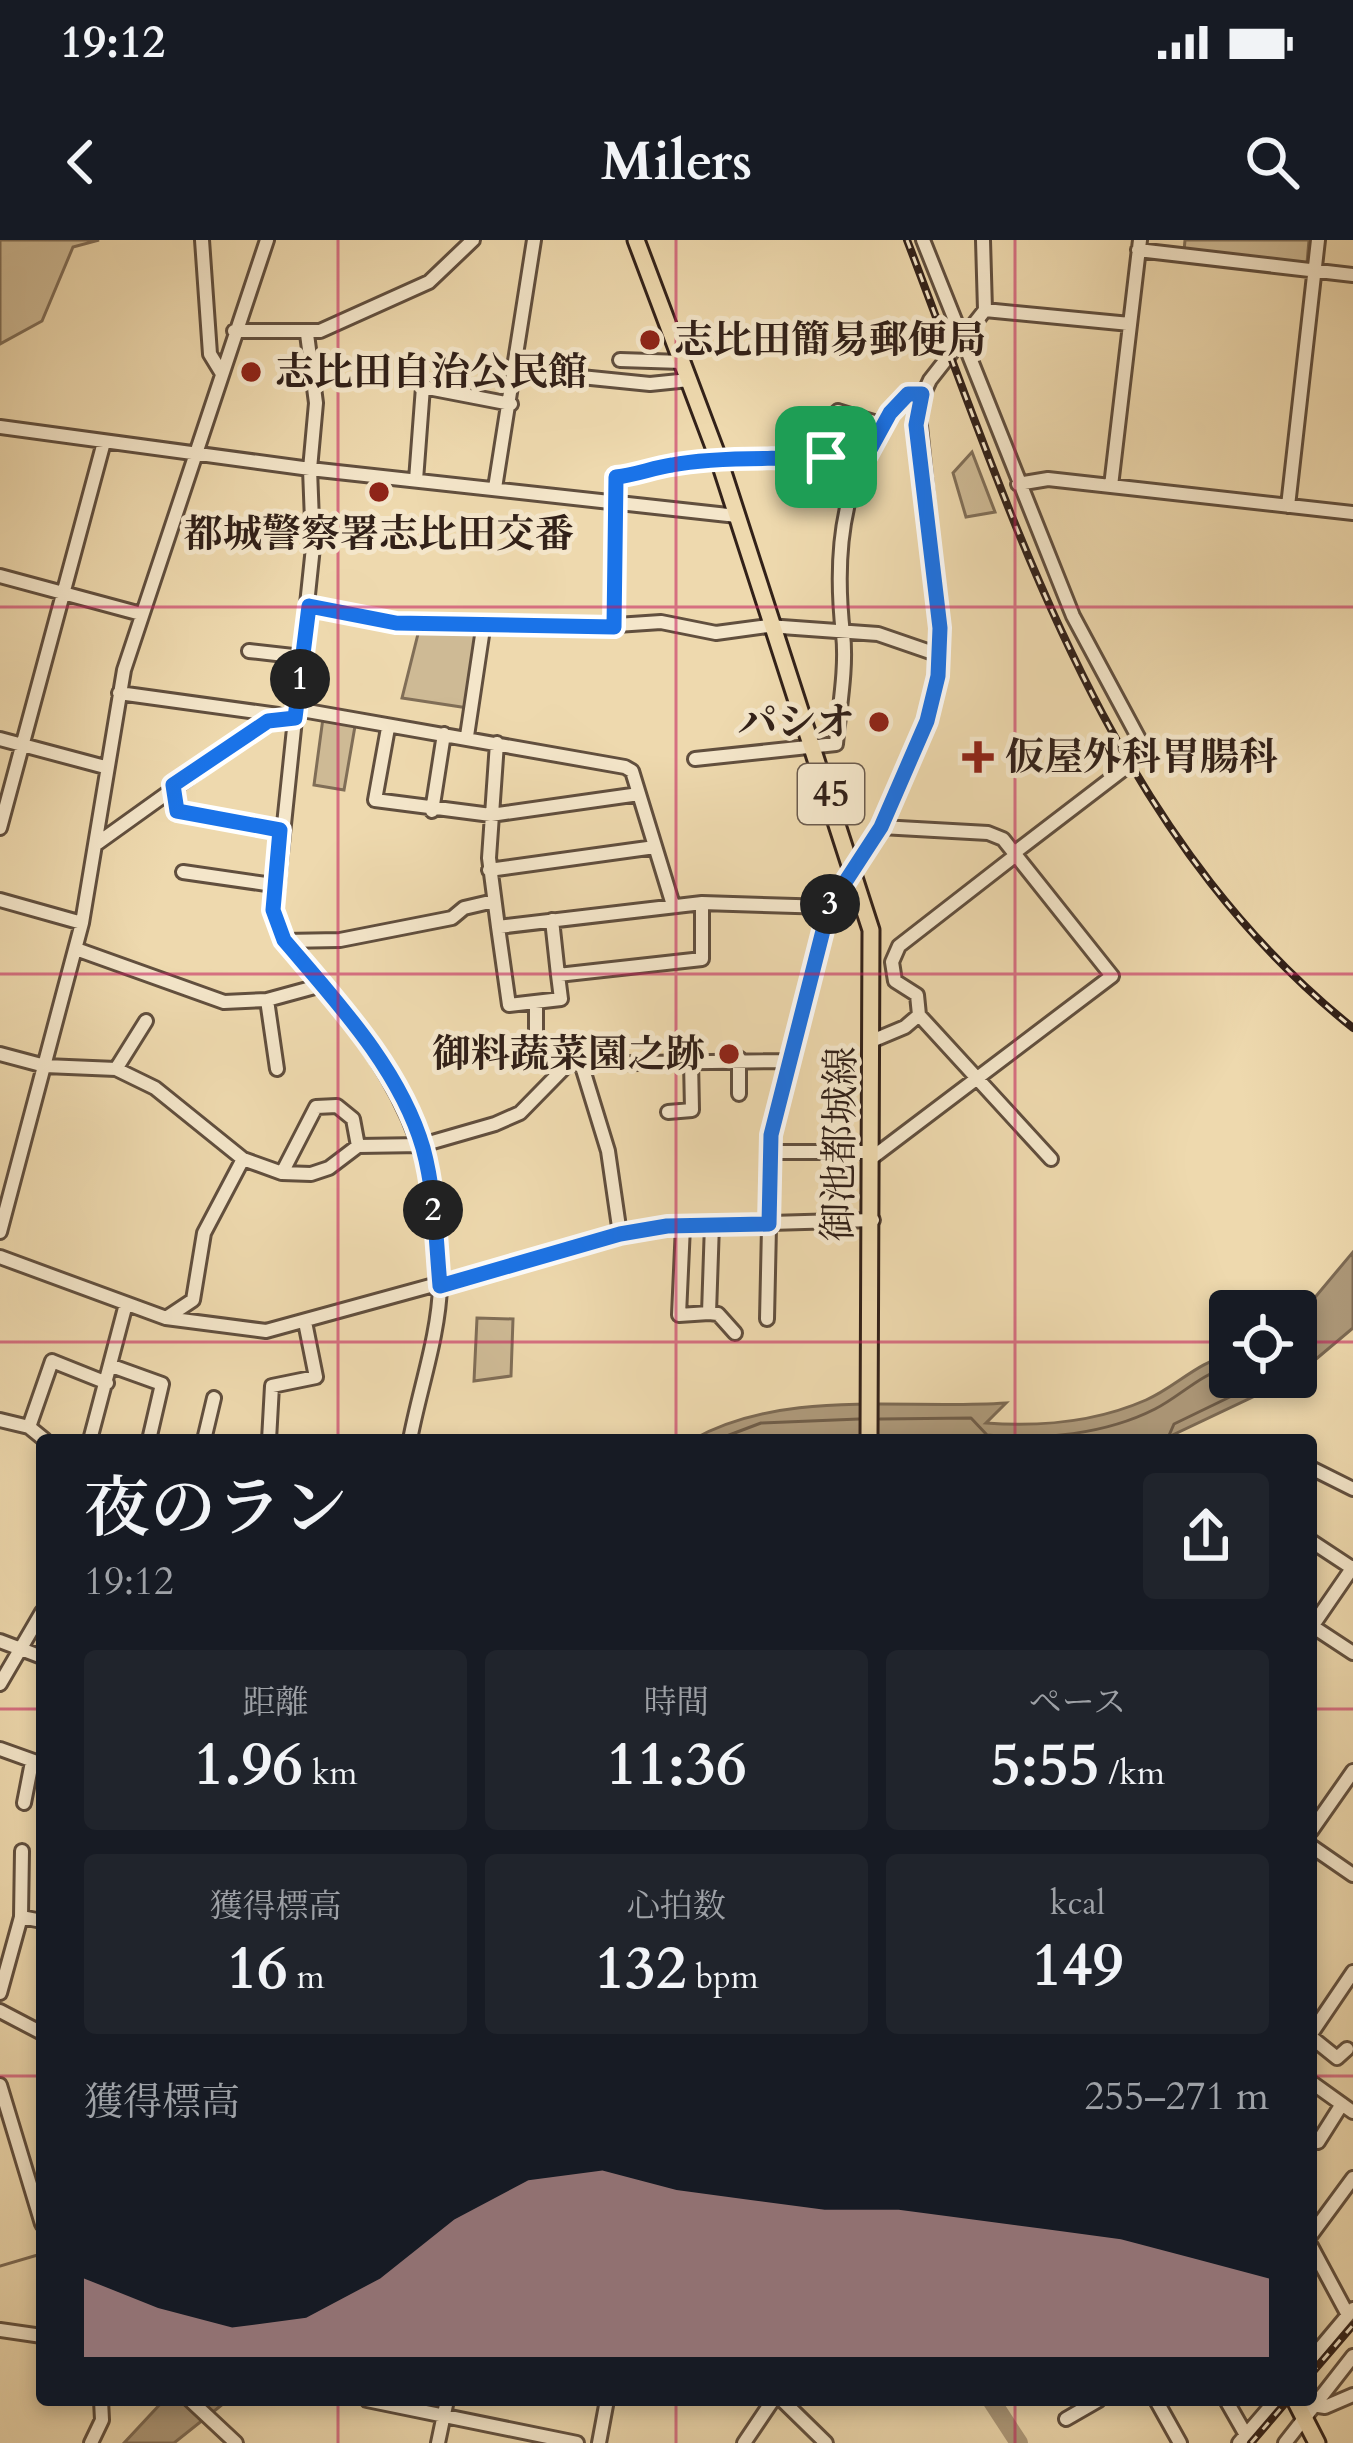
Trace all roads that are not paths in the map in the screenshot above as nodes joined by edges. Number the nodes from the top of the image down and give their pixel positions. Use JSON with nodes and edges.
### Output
{"nodes":[{"id":1,"x":202,"y":240,"type":"edge"},
{"id":2,"x":267,"y":240,"type":"edge"},
{"id":3,"x":473,"y":240,"type":"edge"},
{"id":4,"x":534,"y":240,"type":"edge"},
{"id":5,"x":636,"y":240,"type":"edge"},
{"id":6,"x":923,"y":240,"type":"edge"},
{"id":7,"x":983,"y":240,"type":"edge"},
{"id":8,"x":1318,"y":240,"type":"edge"},
{"id":9,"x":1139,"y":245,"type":"edge"},
{"id":10,"x":1315,"y":270,"type":"junction"},
{"id":11,"x":1353,"y":275,"type":"edge"},
{"id":12,"x":985,"y":310,"type":"junction"},
{"id":13,"x":1130,"y":324,"type":"junction"},
{"id":14,"x":234,"y":331,"type":"junction"},
{"id":15,"x":307,"y":334,"type":"junction"},
{"id":16,"x":962,"y":345,"type":"junction"},
{"id":17,"x":620,"y":360,"type":"dead end"},
{"id":18,"x":682,"y":362,"type":"junction"},
{"id":19,"x":220,"y":372,"type":"junction"},
{"id":20,"x":581,"y":377,"type":"dead end"},
{"id":21,"x":689,"y":380,"type":"junction"},
{"id":22,"x":922,"y":394,"type":"junction"},
{"id":23,"x":511,"y":404,"type":"junction"},
{"id":24,"x":884,"y":424,"type":"junction"},
{"id":25,"x":0,"y":427,"type":"edge"},
{"id":26,"x":104,"y":442,"type":"junction"},
{"id":27,"x":194,"y":455,"type":"junction"},
{"id":28,"x":826,"y":457,"type":"junction"},
{"id":29,"x":719,"y":463,"type":"junction"},
{"id":30,"x":861,"y":466,"type":"junction"},
{"id":31,"x":310,"y":469,"type":"junction"},
{"id":32,"x":416,"y":480,"type":"junction"},
{"id":33,"x":1018,"y":484,"type":"junction"},
{"id":34,"x":1111,"y":487,"type":"junction"},
{"id":35,"x":495,"y":488,"type":"junction"},
{"id":36,"x":617,"y":502,"type":"junction"},
{"id":37,"x":1288,"y":506,"type":"junction"},
{"id":38,"x":1353,"y":513,"type":"edge"},
{"id":39,"x":737,"y":516,"type":"junction"},
{"id":40,"x":0,"y":577,"type":"edge"},
{"id":41,"x":63,"y":593,"type":"junction"},
{"id":42,"x":309,"y":606,"type":"junction"},
{"id":43,"x":141,"y":614,"type":"junction"},
{"id":44,"x":484,"y":622,"type":"junction"},
{"id":45,"x":614,"y":627,"type":"junction"},
{"id":46,"x":776,"y":629,"type":"junction"},
{"id":47,"x":843,"y":632,"type":"junction"},
{"id":48,"x":249,"y":651,"type":"dead end"},
{"id":49,"x":939,"y":655,"type":"junction"},
{"id":50,"x":302,"y":657,"type":"junction"},
{"id":51,"x":119,"y":693,"type":"junction"},
{"id":52,"x":292,"y":714,"type":"junction"},
{"id":53,"x":388,"y":728,"type":"junction"},
{"id":54,"x":445,"y":734,"type":"junction"},
{"id":55,"x":466,"y":736,"type":"junction"},
{"id":56,"x":0,"y":739,"type":"edge"},
{"id":57,"x":497,"y":743,"type":"junction"},
{"id":58,"x":22,"y":745,"type":"junction"},
{"id":59,"x":815,"y":749,"type":"junction"},
{"id":60,"x":695,"y":759,"type":"dead end"},
{"id":61,"x":105,"y":767,"type":"junction"},
{"id":62,"x":173,"y":785,"type":"junction"},
{"id":63,"x":639,"y":794,"type":"junction"},
{"id":64,"x":432,"y":811,"type":"junction"},
{"id":65,"x":491,"y":814,"type":"junction"},
{"id":66,"x":881,"y":827,"type":"junction"},
{"id":67,"x":0,"y":828,"type":"edge"},
{"id":68,"x":280,"y":830,"type":"junction"},
{"id":69,"x":95,"y":845,"type":"junction"},
{"id":70,"x":655,"y":848,"type":"junction"},
{"id":71,"x":1015,"y":854,"type":"junction"},
{"id":72,"x":854,"y":863,"type":"junction"},
{"id":73,"x":490,"y":870,"type":"junction"},
{"id":74,"x":183,"y":872,"type":"dead end"},
{"id":75,"x":274,"y":885,"type":"junction"},
{"id":76,"x":0,"y":900,"type":"edge"},
{"id":77,"x":494,"y":902,"type":"junction"},
{"id":78,"x":702,"y":903,"type":"junction"},
{"id":79,"x":673,"y":905,"type":"junction"},
{"id":80,"x":829,"y":907,"type":"junction"},
{"id":81,"x":552,"y":920,"type":"junction"},
{"id":82,"x":82,"y":922,"type":"junction"},
{"id":83,"x":498,"y":927,"type":"junction"},
{"id":84,"x":284,"y":940,"type":"junction"},
{"id":85,"x":76,"y":949,"type":"junction"},
{"id":86,"x":558,"y":975,"type":"junction"},
{"id":87,"x":322,"y":985,"type":"junction"},
{"id":88,"x":267,"y":1000,"type":"junction"},
{"id":89,"x":536,"y":1002,"type":"junction"},
{"id":90,"x":919,"y":1015,"type":"junction"},
{"id":91,"x":146,"y":1021,"type":"dead end"},
{"id":92,"x":536,"y":1035,"type":"dead end"},
{"id":93,"x":874,"y":1040,"type":"junction"},
{"id":94,"x":0,"y":1054,"type":"edge"},
{"id":95,"x":739,"y":1058,"type":"junction"},
{"id":96,"x":691,"y":1061,"type":"junction"},
{"id":97,"x":789,"y":1061,"type":"junction"},
{"id":98,"x":581,"y":1063,"type":"junction"},
{"id":99,"x":45,"y":1066,"type":"junction"},
{"id":100,"x":116,"y":1069,"type":"junction"},
{"id":101,"x":277,"y":1069,"type":"dead end"},
{"id":102,"x":979,"y":1077,"type":"junction"},
{"id":103,"x":740,"y":1094,"type":"dead end"},
{"id":104,"x":668,"y":1112,"type":"dead end"},
{"id":105,"x":422,"y":1145,"type":"junction"},
{"id":106,"x":358,"y":1146,"type":"junction"},
{"id":107,"x":769,"y":1152,"type":"junction"},
{"id":108,"x":873,"y":1155,"type":"junction"},
{"id":109,"x":243,"y":1159,"type":"junction"},
{"id":110,"x":1051,"y":1159,"type":"dead end"},
{"id":111,"x":0,"y":1166,"type":"edge"},
{"id":112,"x":16,"y":1170,"type":"junction"},
{"id":113,"x":282,"y":1173,"type":"junction"},
{"id":114,"x":873,"y":1220,"type":"junction"},
{"id":115,"x":712,"y":1224,"type":"junction"},
{"id":116,"x":769,"y":1224,"type":"junction"},
{"id":117,"x":683,"y":1226,"type":"junction"},
{"id":118,"x":0,"y":1232,"type":"edge"},
{"id":119,"x":620,"y":1234,"type":"junction"},
{"id":120,"x":0,"y":1257,"type":"edge"},
{"id":121,"x":440,"y":1286,"type":"junction"},
{"id":122,"x":126,"y":1304,"type":"junction"},
{"id":123,"x":709,"y":1313,"type":"junction"},
{"id":124,"x":166,"y":1318,"type":"junction"},
{"id":125,"x":767,"y":1319,"type":"dead end"},
{"id":126,"x":305,"y":1322,"type":"junction"},
{"id":127,"x":735,"y":1333,"type":"dead end"},
{"id":128,"x":112,"y":1366,"type":"junction"},
{"id":129,"x":107,"y":1383,"type":"junction"},
{"id":130,"x":214,"y":1398,"type":"dead end"},
{"id":131,"x":0,"y":1420,"type":"edge"},
{"id":132,"x":29,"y":1427,"type":"junction"},
{"id":133,"x":38,"y":1434,"type":"edge"},
{"id":134,"x":91,"y":1434,"type":"edge"},
{"id":135,"x":150,"y":1434,"type":"edge"},
{"id":136,"x":205,"y":1434,"type":"edge"},
{"id":137,"x":269,"y":1434,"type":"edge"},
{"id":138,"x":411,"y":1434,"type":"edge"},
{"id":139,"x":869,"y":1434,"type":"edge"},
{"id":140,"x":1317,"y":1471,"type":"edge"},
{"id":141,"x":1353,"y":1490,"type":"edge"},
{"id":142,"x":1317,"y":1545,"type":"edge"},
{"id":143,"x":1353,"y":1568,"type":"edge"},
{"id":144,"x":1317,"y":1619,"type":"edge"},
{"id":145,"x":36,"y":1623,"type":"edge"},
{"id":146,"x":1317,"y":1631,"type":"edge"},
{"id":147,"x":0,"y":1641,"type":"edge"},
{"id":148,"x":22,"y":1648,"type":"junction"},
{"id":149,"x":1353,"y":1653,"type":"edge"},
{"id":150,"x":36,"y":1654,"type":"edge"},
{"id":151,"x":0,"y":1684,"type":"edge"},
{"id":152,"x":0,"y":1749,"type":"edge"},
{"id":153,"x":36,"y":1763,"type":"edge"},
{"id":154,"x":36,"y":1766,"type":"edge"},
{"id":155,"x":1353,"y":1771,"type":"edge"},
{"id":156,"x":24,"y":1803,"type":"dead end"},
{"id":157,"x":1317,"y":1822,"type":"edge"},
{"id":158,"x":1317,"y":1850,"type":"edge"},
{"id":159,"x":22,"y":1851,"type":"dead end"},
{"id":160,"x":1353,"y":1875,"type":"edge"},
{"id":161,"x":21,"y":1917,"type":"junction"},
{"id":162,"x":36,"y":1920,"type":"edge"},
{"id":163,"x":1353,"y":1972,"type":"edge"},
{"id":164,"x":0,"y":1993,"type":"edge"},
{"id":165,"x":0,"y":2011,"type":"edge"},
{"id":166,"x":1317,"y":2027,"type":"edge"},
{"id":167,"x":36,"y":2030,"type":"edge"},
{"id":168,"x":1317,"y":2041,"type":"edge"},
{"id":169,"x":1347,"y":2049,"type":"dead end"},
{"id":170,"x":0,"y":2085,"type":"edge"},
{"id":171,"x":1317,"y":2086,"type":"edge"},
{"id":172,"x":1347,"y":2108,"type":"edge"},
{"id":173,"x":1318,"y":2142,"type":"dead end"},
{"id":174,"x":1353,"y":2178,"type":"edge"},
{"id":175,"x":36,"y":2204,"type":"edge"},
{"id":176,"x":1317,"y":2227,"type":"edge"},
{"id":177,"x":1317,"y":2256,"type":"edge"},
{"id":178,"x":1350,"y":2312,"type":"edge"},
{"id":179,"x":0,"y":2330,"type":"edge"},
{"id":180,"x":36,"y":2335,"type":"edge"},
{"id":181,"x":1317,"y":2352,"type":"edge"},
{"id":182,"x":1353,"y":2356,"type":"edge"},
{"id":183,"x":1317,"y":2389,"type":"edge"},
{"id":184,"x":1353,"y":2396,"type":"edge"},
{"id":185,"x":1317,"y":2405,"type":"edge"},
{"id":186,"x":101,"y":2406,"type":"edge"},
{"id":187,"x":196,"y":2406,"type":"edge"},
{"id":188,"x":396,"y":2406,"type":"edge"},
{"id":189,"x":446,"y":2406,"type":"edge"},
{"id":190,"x":606,"y":2406,"type":"edge"},
{"id":191,"x":768,"y":2406,"type":"edge"},
{"id":192,"x":788,"y":2406,"type":"edge"},
{"id":193,"x":1089,"y":2406,"type":"edge"},
{"id":194,"x":1159,"y":2406,"type":"edge"},
{"id":195,"x":1229,"y":2406,"type":"edge"},
{"id":196,"x":1271,"y":2406,"type":"edge"},
{"id":197,"x":1303,"y":2406,"type":"edge"},
{"id":198,"x":444,"y":2416,"type":"junction"},
{"id":199,"x":1066,"y":2419,"type":"dead end"},
{"id":200,"x":1304,"y":2421,"type":"junction"},
{"id":201,"x":1243,"y":2439,"type":"edge"},
{"id":202,"x":91,"y":2443,"type":"edge"},
{"id":203,"x":236,"y":2443,"type":"edge"},
{"id":204,"x":438,"y":2443,"type":"edge"},
{"id":205,"x":577,"y":2443,"type":"edge"},
{"id":206,"x":599,"y":2443,"type":"edge"},
{"id":207,"x":744,"y":2443,"type":"edge"},
{"id":208,"x":826,"y":2443,"type":"edge"},
{"id":209,"x":1180,"y":2443,"type":"edge"},
{"id":210,"x":1285,"y":2443,"type":"edge"},
{"id":211,"x":1317,"y":2443,"type":"edge"}],
"edges":[{"from":1,"to":19,"type":"street"},
{"from":2,"to":14,"type":"street"},
{"from":3,"to":15,"type":"street"},
{"from":4,"to":23,"type":"street"},
{"from":5,"to":18,"type":"main road","name":"御池都城線","number":"45"},
{"from":6,"to":16,"type":"street"},
{"from":7,"to":12,"type":"street"},
{"from":8,"to":10,"type":"street"},
{"from":9,"to":10,"type":"street"},
{"from":9,"to":13,"type":"street"},
{"from":10,"to":11,"type":"street"},
{"from":10,"to":37,"type":"street"},
{"from":12,"to":13,"type":"street"},
{"from":12,"to":16,"type":"street"},
{"from":13,"to":34,"type":"street"},
{"from":14,"to":15,"type":"street"},
{"from":14,"to":19,"type":"street"},
{"from":15,"to":31,"type":"street"},
{"from":16,"to":22,"type":"street"},
{"from":16,"to":33,"type":"street"},
{"from":17,"to":18,"type":"street"},
{"from":18,"to":21,"type":"main road","name":"御池都城線","number":"45"},
{"from":19,"to":27,"type":"street"},
{"from":20,"to":21,"type":"street"},
{"from":21,"to":29,"type":"main road","name":"御池都城線","number":"45"},
{"from":22,"to":24,"type":"street"},
{"from":22,"to":49,"type":"street"},
{"from":23,"to":32,"type":"street"},
{"from":23,"to":35,"type":"street"},
{"from":24,"to":28,"type":"street"},
{"from":24,"to":30,"type":"street"},
{"from":25,"to":26,"type":"street"},
{"from":26,"to":27,"type":"street"},
{"from":26,"to":41,"type":"street"},
{"from":27,"to":31,"type":"street"},
{"from":27,"to":43,"type":"street"},
{"from":28,"to":29,"type":"street"},
{"from":28,"to":30,"type":"street"},
{"from":29,"to":36,"type":"street"},
{"from":29,"to":39,"type":"main road","name":"御池都城線","number":"45"},
{"from":30,"to":47,"type":"street"},
{"from":31,"to":32,"type":"street"},
{"from":31,"to":42,"type":"street"},
{"from":32,"to":35,"type":"street"},
{"from":33,"to":34,"type":"street"},
{"from":33,"to":71,"type":"street"},
{"from":34,"to":37,"type":"street"},
{"from":35,"to":36,"type":"street"},
{"from":36,"to":39,"type":"street"},
{"from":36,"to":45,"type":"street"},
{"from":37,"to":38,"type":"street"},
{"from":39,"to":46,"type":"main road","name":"御池都城線","number":"45"},
{"from":40,"to":41,"type":"street"},
{"from":41,"to":43,"type":"street"},
{"from":41,"to":58,"type":"street"},
{"from":42,"to":44,"type":"street"},
{"from":42,"to":50,"type":"street"},
{"from":43,"to":51,"type":"street"},
{"from":44,"to":45,"type":"street"},
{"from":44,"to":55,"type":"street"},
{"from":45,"to":46,"type":"street"},
{"from":46,"to":47,"type":"street"},
{"from":46,"to":59,"type":"main road","name":"御池都城線","number":"45"},
{"from":47,"to":49,"type":"street"},
{"from":47,"to":59,"type":"street"},
{"from":48,"to":50,"type":"street"},
{"from":49,"to":66,"type":"street"},
{"from":50,"to":52,"type":"street"},
{"from":51,"to":52,"type":"street"},
{"from":51,"to":61,"type":"street"},
{"from":52,"to":53,"type":"street"},
{"from":52,"to":62,"type":"street"},
{"from":52,"to":68,"type":"street"},
{"from":53,"to":54,"type":"street"},
{"from":53,"to":64,"type":"street"},
{"from":54,"to":55,"type":"street"},
{"from":54,"to":64,"type":"street"},
{"from":55,"to":57,"type":"street"},
{"from":56,"to":58,"type":"street"},
{"from":57,"to":63,"type":"street"},
{"from":57,"to":65,"type":"street"},
{"from":58,"to":61,"type":"street"},
{"from":58,"to":67,"type":"street"},
{"from":59,"to":60,"type":"street"},
{"from":59,"to":72,"type":"main road","name":"御池都城線","number":"45"},
{"from":61,"to":69,"type":"street"},
{"from":62,"to":68,"type":"street"},
{"from":62,"to":69,"type":"street"},
{"from":63,"to":65,"type":"street"},
{"from":63,"to":70,"type":"street"},
{"from":64,"to":65,"type":"street"},
{"from":65,"to":73,"type":"street"},
{"from":66,"to":71,"type":"street"},
{"from":66,"to":72,"type":"street"},
{"from":68,"to":75,"type":"street"},
{"from":69,"to":82,"type":"street"},
{"from":70,"to":73,"type":"street"},
{"from":70,"to":79,"type":"street"},
{"from":71,"to":90,"type":"street"},
{"from":71,"to":102,"type":"street"},
{"from":72,"to":80,"type":"street"},
{"from":72,"to":93,"type":"main road","name":"御池都城線","number":"45"},
{"from":73,"to":77,"type":"street"},
{"from":74,"to":75,"type":"street"},
{"from":75,"to":84,"type":"street"},
{"from":76,"to":82,"type":"street"},
{"from":77,"to":83,"type":"street"},
{"from":77,"to":84,"type":"street"},
{"from":78,"to":79,"type":"street"},
{"from":78,"to":80,"type":"street"},
{"from":78,"to":86,"type":"street"},
{"from":79,"to":81,"type":"street"},
{"from":80,"to":97,"type":"street"},
{"from":81,"to":83,"type":"street"},
{"from":81,"to":86,"type":"street"},
{"from":82,"to":85,"type":"street"},
{"from":83,"to":89,"type":"street"},
{"from":84,"to":87,"type":"street"},
{"from":85,"to":88,"type":"street"},
{"from":85,"to":99,"type":"street"},
{"from":86,"to":89,"type":"street"},
{"from":87,"to":88,"type":"street"},
{"from":87,"to":105,"type":"street"},
{"from":88,"to":101,"type":"street"},
{"from":89,"to":92,"type":"street"},
{"from":90,"to":93,"type":"street"},
{"from":90,"to":102,"type":"street"},
{"from":91,"to":100,"type":"street"},
{"from":93,"to":108,"type":"main road","name":"御池都城線","number":"45"},
{"from":94,"to":99,"type":"street"},
{"from":95,"to":96,"type":"street"},
{"from":95,"to":97,"type":"street"},
{"from":95,"to":103,"type":"street"},
{"from":96,"to":98,"type":"street"},
{"from":96,"to":104,"type":"street"},
{"from":97,"to":107,"type":"street"},
{"from":98,"to":105,"type":"street"},
{"from":98,"to":119,"type":"street"},
{"from":99,"to":100,"type":"street"},
{"from":99,"to":112,"type":"street"},
{"from":100,"to":109,"type":"street"},
{"from":102,"to":108,"type":"street"},
{"from":102,"to":110,"type":"street"},
{"from":105,"to":106,"type":"street"},
{"from":105,"to":121,"type":"street"},
{"from":106,"to":113,"type":"street"},
{"from":106,"to":113,"type":"street"},
{"from":107,"to":108,"type":"street"},
{"from":107,"to":116,"type":"street"},
{"from":108,"to":114,"type":"main road","name":"御池都城線","number":"45"},
{"from":109,"to":113,"type":"street"},
{"from":109,"to":124,"type":"street"},
{"from":111,"to":112,"type":"street"},
{"from":112,"to":118,"type":"street"},
{"from":114,"to":116,"type":"street"},
{"from":114,"to":139,"type":"main road","name":"御池都城線","number":"45"},
{"from":115,"to":116,"type":"street"},
{"from":115,"to":117,"type":"street"},
{"from":115,"to":123,"type":"street"},
{"from":116,"to":125,"type":"street"},
{"from":117,"to":119,"type":"street"},
{"from":117,"to":123,"type":"street"},
{"from":119,"to":121,"type":"street"},
{"from":120,"to":122,"type":"street"},
{"from":121,"to":126,"type":"street"},
{"from":121,"to":138,"type":"street"},
{"from":122,"to":124,"type":"street"},
{"from":122,"to":128,"type":"street"},
{"from":123,"to":127,"type":"street"},
{"from":124,"to":126,"type":"street"},
{"from":126,"to":137,"type":"street"},
{"from":128,"to":129,"type":"street"},
{"from":128,"to":135,"type":"street"},
{"from":129,"to":132,"type":"street"},
{"from":129,"to":134,"type":"street"},
{"from":130,"to":136,"type":"street"},
{"from":131,"to":132,"type":"street"},
{"from":132,"to":133,"type":"street"},
{"from":140,"to":141,"type":"street"},
{"from":142,"to":143,"type":"street"},
{"from":143,"to":144,"type":"street"},
{"from":145,"to":148,"type":"street"},
{"from":146,"to":149,"type":"street"},
{"from":147,"to":148,"type":"street"},
{"from":148,"to":150,"type":"street"},
{"from":148,"to":151,"type":"street"},
{"from":152,"to":153,"type":"street"},
{"from":154,"to":156,"type":"street"},
{"from":155,"to":157,"type":"street"},
{"from":158,"to":160,"type":"street"},
{"from":159,"to":161,"type":"street"},
{"from":161,"to":162,"type":"street"},
{"from":161,"to":164,"type":"street"},
{"from":163,"to":166,"type":"street"},
{"from":165,"to":167,"type":"street"},
{"from":168,"to":169,"type":"street"},
{"from":170,"to":175,"type":"street"},
{"from":171,"to":172,"type":"street"},
{"from":172,"to":173,"type":"street"},
{"from":174,"to":176,"type":"street"},
{"from":177,"to":178,"type":"street"},
{"from":178,"to":181,"type":"street"},
{"from":179,"to":180,"type":"street"},
{"from":182,"to":183,"type":"street"},
{"from":184,"to":185,"type":"street"},
{"from":186,"to":202,"type":"street"},
{"from":187,"to":203,"type":"street"},
{"from":188,"to":198,"type":"street"},
{"from":189,"to":198,"type":"street"},
{"from":190,"to":206,"type":"street"},
{"from":191,"to":207,"type":"street"},
{"from":192,"to":208,"type":"street"},
{"from":193,"to":199,"type":"street"},
{"from":194,"to":209,"type":"street"},
{"from":195,"to":201,"type":"street"},
{"from":196,"to":201,"type":"street"},
{"from":197,"to":200,"type":"main road"},
{"from":198,"to":204,"type":"street"},
{"from":198,"to":205,"type":"street"},
{"from":200,"to":210,"type":"street"},
{"from":200,"to":211,"type":"main road"}]}
